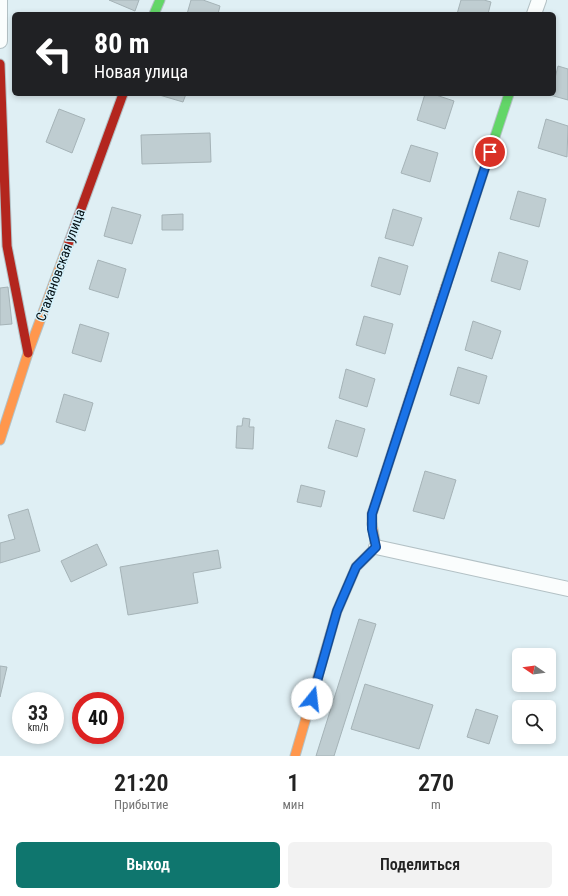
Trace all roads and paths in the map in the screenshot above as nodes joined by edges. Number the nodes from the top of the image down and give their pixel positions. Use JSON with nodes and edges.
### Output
{"nodes":[{"id":1,"x":0,"y":0,"type":"edge"},
{"id":2,"x":160,"y":0,"type":"edge"},
{"id":3,"x":539,"y":0,"type":"edge"},
{"id":4,"x":155,"y":12,"type":"edge"},
{"id":5,"x":535,"y":12,"type":"edge"},
{"id":6,"x":0,"y":41,"type":"edge"},
{"id":7,"x":0,"y":64,"type":"edge"},
{"id":8,"x":122,"y":96,"type":"edge"},
{"id":9,"x":508,"y":96,"type":"edge"},
{"id":10,"x":28,"y":353,"type":"junction"},
{"id":11,"x":1,"y":439,"type":"edge"},
{"id":12,"x":376,"y":547,"type":"junction"},
{"id":13,"x":568,"y":589,"type":"edge"},
{"id":14,"x":295,"y":756,"type":"edge"}],
"edges":[{"from":1,"to":6,"type":"street"},
{"from":2,"to":4,"type":"street"},
{"from":3,"to":5,"type":"street"},
{"from":7,"to":10,"type":"street"},
{"from":8,"to":10,"type":"street","name":"Стахановская улица"},
{"from":9,"to":12,"type":"street"},
{"from":10,"to":11,"type":"street","name":"Стахановская улица"},
{"from":12,"to":13,"type":"street"},
{"from":12,"to":14,"type":"street"}]}
